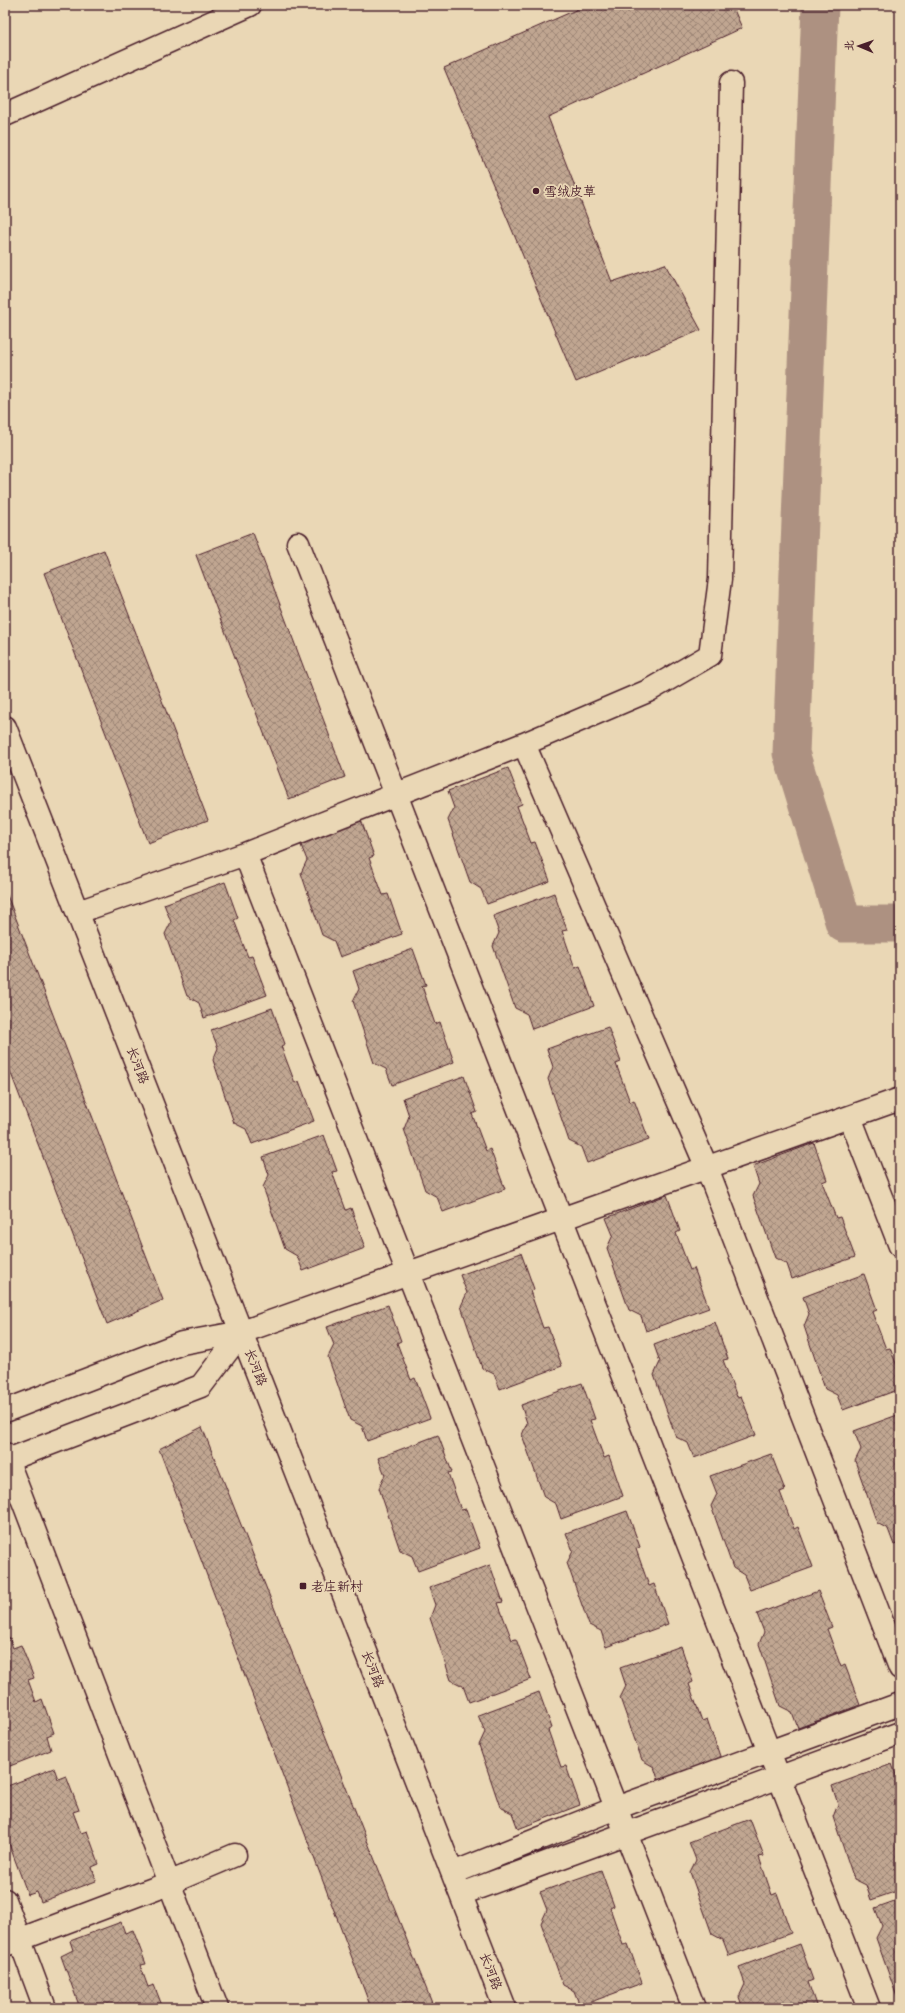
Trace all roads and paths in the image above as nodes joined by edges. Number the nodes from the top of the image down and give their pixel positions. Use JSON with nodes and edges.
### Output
{"nodes":[{"id":1,"x":250,"y":5,"type":"edge"},
{"id":2,"x":731,"y":83,"type":"dead end"},
{"id":3,"x":5,"y":115,"type":"edge"},
{"id":4,"x":298,"y":543,"type":"dead end"},
{"id":5,"x":5,"y":727,"type":"edge"},
{"id":6,"x":524,"y":744,"type":"junction"},
{"id":7,"x":396,"y":794,"type":"junction"},
{"id":8,"x":245,"y":854,"type":"junction"},
{"id":9,"x":78,"y":912,"type":"junction"},
{"id":10,"x":900,"y":1099,"type":"edge"},
{"id":11,"x":850,"y":1117,"type":"junction"},
{"id":12,"x":707,"y":1168,"type":"junction"},
{"id":13,"x":561,"y":1219,"type":"junction"},
{"id":14,"x":900,"y":1246,"type":"edge"},
{"id":15,"x":408,"y":1274,"type":"junction"},
{"id":16,"x":242,"y":1332,"type":"junction"},
{"id":17,"x":5,"y":1411,"type":"edge"},
{"id":18,"x":6,"y":1458,"type":"edge"},
{"id":19,"x":900,"y":1668,"type":"edge"},
{"id":20,"x":900,"y":1704,"type":"edge"},
{"id":21,"x":900,"y":1733,"type":"edge"},
{"id":22,"x":769,"y":1752,"type":"junction"},
{"id":23,"x":779,"y":1778,"type":"junction"},
{"id":24,"x":616,"y":1808,"type":"junction"},
{"id":25,"x":626,"y":1834,"type":"junction"},
{"id":26,"x":236,"y":1855,"type":"dead end"},
{"id":27,"x":453,"y":1873,"type":"junction"},
{"id":28,"x":169,"y":1882,"type":"junction"},
{"id":29,"x":461,"y":1894,"type":"junction"},
{"id":30,"x":5,"y":1900,"type":"edge"},
{"id":31,"x":12,"y":1942,"type":"edge"},
{"id":32,"x":45,"y":2008,"type":"edge"},
{"id":33,"x":217,"y":2008,"type":"edge"},
{"id":34,"x":505,"y":2008,"type":"edge"},
{"id":35,"x":694,"y":2008,"type":"edge"},
{"id":36,"x":869,"y":2008,"type":"edge"}],
"edges":[{"from":1,"to":3,"type":"street"},
{"from":2,"to":6,"type":"street"},
{"from":4,"to":7,"type":"street"},
{"from":5,"to":9,"type":"street","name":"长河路"},
{"from":6,"to":7,"type":"street"},
{"from":6,"to":12,"type":"street"},
{"from":7,"to":8,"type":"street"},
{"from":7,"to":13,"type":"street"},
{"from":8,"to":9,"type":"street"},
{"from":8,"to":15,"type":"street"},
{"from":9,"to":16,"type":"street","name":"长河路"},
{"from":10,"to":11,"type":"street"},
{"from":11,"to":12,"type":"street"},
{"from":11,"to":14,"type":"street"},
{"from":12,"to":13,"type":"street"},
{"from":12,"to":19,"type":"street"},
{"from":13,"to":15,"type":"street"},
{"from":13,"to":22,"type":"street"},
{"from":15,"to":16,"type":"street"},
{"from":15,"to":24,"type":"street"},
{"from":16,"to":17,"type":"street"},
{"from":16,"to":18,"type":"street"},
{"from":16,"to":27,"type":"street","name":"长河路"},
{"from":18,"to":28,"type":"street"},
{"from":20,"to":22,"type":"street"},
{"from":21,"to":23,"type":"street"},
{"from":22,"to":23,"type":"street"},
{"from":22,"to":24,"type":"street"},
{"from":23,"to":25,"type":"street"},
{"from":23,"to":36,"type":"street"},
{"from":24,"to":25,"type":"street"},
{"from":24,"to":27,"type":"street"},
{"from":25,"to":29,"type":"street"},
{"from":25,"to":35,"type":"street"},
{"from":26,"to":28,"type":"street"},
{"from":27,"to":29,"type":"street","name":"长河路"},
{"from":28,"to":31,"type":"street"},
{"from":28,"to":33,"type":"street"},
{"from":29,"to":34,"type":"street","name":"长河路"},
{"from":30,"to":31,"type":"street"},
{"from":31,"to":32,"type":"street"}]}
